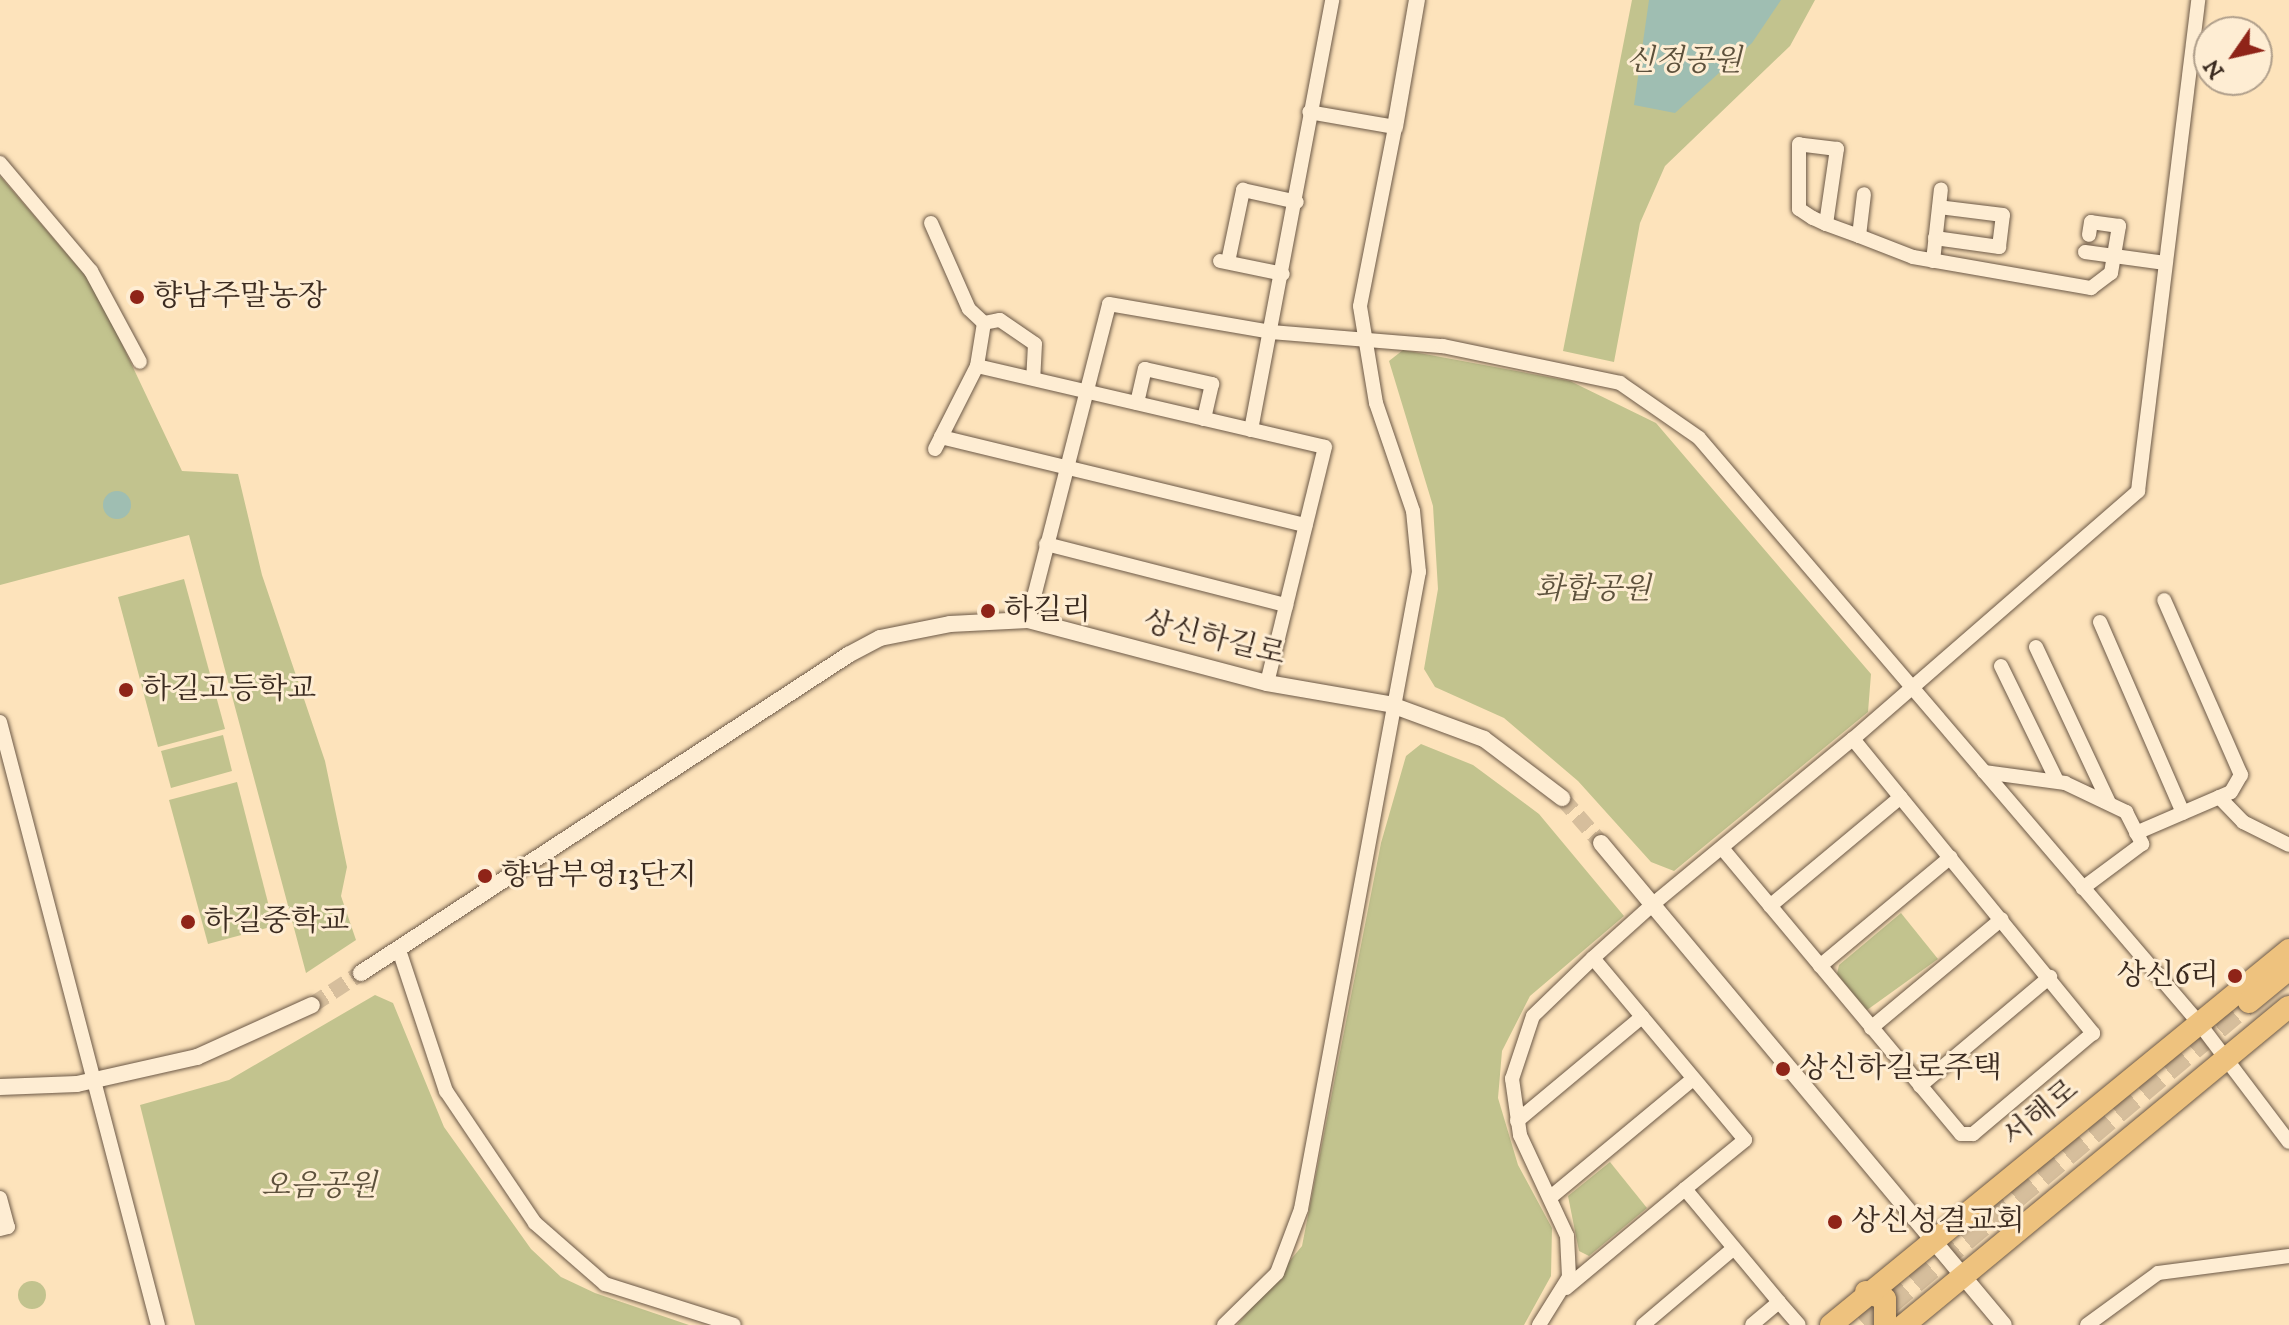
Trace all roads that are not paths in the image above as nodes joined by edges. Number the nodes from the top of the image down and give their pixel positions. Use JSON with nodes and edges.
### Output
{"nodes":[{"id":1,"x":1332,"y":0,"type":"edge"},
{"id":2,"x":1417,"y":0,"type":"edge"},
{"id":3,"x":2198,"y":0,"type":"edge"},
{"id":4,"x":1309,"y":112,"type":"junction"},
{"id":5,"x":1395,"y":127,"type":"junction"},
{"id":6,"x":0,"y":163,"type":"edge"},
{"id":7,"x":1941,"y":189,"type":"dead end"},
{"id":8,"x":1864,"y":194,"type":"dead end"},
{"id":9,"x":1297,"y":202,"type":"junction"},
{"id":10,"x":1939,"y":207,"type":"junction"},
{"id":11,"x":931,"y":223,"type":"dead end"},
{"id":12,"x":1826,"y":224,"type":"junction"},
{"id":13,"x":2089,"y":235,"type":"dead end"},
{"id":14,"x":1859,"y":236,"type":"junction"},
{"id":15,"x":1935,"y":238,"type":"junction"},
{"id":16,"x":2085,"y":252,"type":"dead end"},
{"id":17,"x":2114,"y":256,"type":"junction"},
{"id":18,"x":1933,"y":261,"type":"junction"},
{"id":19,"x":2165,"y":263,"type":"junction"},
{"id":20,"x":1283,"y":274,"type":"junction"},
{"id":21,"x":984,"y":323,"type":"junction"},
{"id":22,"x":1271,"y":332,"type":"junction"},
{"id":23,"x":1364,"y":341,"type":"junction"},
{"id":24,"x":140,"y":362,"type":"dead end"},
{"id":25,"x":977,"y":366,"type":"junction"},
{"id":26,"x":1033,"y":378,"type":"junction"},
{"id":27,"x":1083,"y":391,"type":"junction"},
{"id":28,"x":1137,"y":403,"type":"junction"},
{"id":29,"x":1204,"y":419,"type":"junction"},
{"id":30,"x":1251,"y":430,"type":"junction"},
{"id":31,"x":1064,"y":467,"type":"junction"},
{"id":32,"x":1306,"y":525,"type":"junction"},
{"id":33,"x":1046,"y":544,"type":"junction"},
{"id":34,"x":2164,"y":600,"type":"dead end"},
{"id":35,"x":1286,"y":605,"type":"junction"},
{"id":36,"x":1028,"y":620,"type":"junction"},
{"id":37,"x":2100,"y":622,"type":"dead end"},
{"id":38,"x":2036,"y":647,"type":"dead end"},
{"id":39,"x":2001,"y":666,"type":"dead end"},
{"id":40,"x":1267,"y":683,"type":"junction"},
{"id":41,"x":1912,"y":688,"type":"junction"},
{"id":42,"x":1389,"y":704,"type":"junction"},
{"id":43,"x":0,"y":722,"type":"edge"},
{"id":44,"x":1853,"y":739,"type":"junction"},
{"id":45,"x":1984,"y":772,"type":"junction"},
{"id":46,"x":2057,"y":781,"type":"junction"},
{"id":47,"x":1901,"y":797,"type":"junction"},
{"id":48,"x":2219,"y":797,"type":"junction"},
{"id":49,"x":1562,"y":798,"type":"tunnel mouth"},
{"id":50,"x":2109,"y":803,"type":"junction"},
{"id":51,"x":2183,"y":813,"type":"junction"},
{"id":52,"x":2136,"y":833,"type":"junction"},
{"id":53,"x":1601,"y":843,"type":"tunnel mouth"},
{"id":54,"x":2289,"y":845,"type":"edge"},
{"id":55,"x":1722,"y":848,"type":"junction"},
{"id":56,"x":1951,"y":857,"type":"junction"},
{"id":57,"x":2083,"y":888,"type":"junction"},
{"id":58,"x":1652,"y":905,"type":"junction"},
{"id":59,"x":1770,"y":906,"type":"junction"},
{"id":60,"x":2002,"y":919,"type":"junction"},
{"id":61,"x":399,"y":950,"type":"junction"},
{"id":62,"x":2289,"y":950,"type":"edge"},
{"id":63,"x":1593,"y":958,"type":"junction"},
{"id":64,"x":1820,"y":966,"type":"junction"},
{"id":65,"x":2289,"y":969,"type":"edge"},
{"id":66,"x":361,"y":973,"type":"tunnel mouth"},
{"id":67,"x":2050,"y":977,"type":"junction"},
{"id":68,"x":2289,"y":987,"type":"edge"},
{"id":69,"x":312,"y":1005,"type":"tunnel mouth"},
{"id":70,"x":2255,"y":1006,"type":"junction"},
{"id":71,"x":2289,"y":1007,"type":"edge"},
{"id":72,"x":1642,"y":1017,"type":"junction"},
{"id":73,"x":2199,"y":1023,"type":"junction"},
{"id":74,"x":1871,"y":1028,"type":"junction"},
{"id":75,"x":2228,"y":1060,"type":"junction"},
{"id":76,"x":1693,"y":1079,"type":"junction"},
{"id":77,"x":96,"y":1080,"type":"junction"},
{"id":78,"x":1920,"y":1086,"type":"junction"},
{"id":79,"x":0,"y":1087,"type":"edge"},
{"id":80,"x":1517,"y":1121,"type":"junction"},
{"id":81,"x":2289,"y":1142,"type":"edge"},
{"id":82,"x":1685,"y":1189,"type":"junction"},
{"id":83,"x":1552,"y":1196,"type":"junction"},
{"id":84,"x":0,"y":1198,"type":"edge"},
{"id":85,"x":0,"y":1229,"type":"edge"},
{"id":86,"x":1937,"y":1239,"type":"junction"},
{"id":87,"x":1734,"y":1248,"type":"junction"},
{"id":88,"x":2289,"y":1256,"type":"edge"},
{"id":89,"x":1970,"y":1276,"type":"junction"},
{"id":90,"x":1562,"y":1291,"type":"junction"},
{"id":91,"x":1866,"y":1292,"type":"junction"},
{"id":92,"x":1779,"y":1302,"type":"junction"},
{"id":93,"x":158,"y":1325,"type":"edge"},
{"id":94,"x":734,"y":1325,"type":"edge"},
{"id":95,"x":1224,"y":1325,"type":"edge"},
{"id":96,"x":1539,"y":1325,"type":"edge"},
{"id":97,"x":1643,"y":1325,"type":"edge"},
{"id":98,"x":1752,"y":1325,"type":"edge"},
{"id":99,"x":1799,"y":1325,"type":"edge"},
{"id":100,"x":1831,"y":1325,"type":"edge"},
{"id":101,"x":1885,"y":1325,"type":"edge"},
{"id":102,"x":1904,"y":1325,"type":"edge"},
{"id":103,"x":2004,"y":1325,"type":"edge"},
{"id":104,"x":2087,"y":1325,"type":"edge"}],
"edges":[{"from":1,"to":4,"type":"street"},
{"from":2,"to":5,"type":"street"},
{"from":3,"to":19,"type":"street"},
{"from":4,"to":5,"type":"street"},
{"from":4,"to":9,"type":"street"},
{"from":5,"to":23,"type":"street"},
{"from":6,"to":24,"type":"street"},
{"from":7,"to":10,"type":"street"},
{"from":8,"to":14,"type":"street"},
{"from":9,"to":20,"type":"street"},
{"from":9,"to":20,"type":"street"},
{"from":10,"to":15,"type":"street"},
{"from":10,"to":15,"type":"street"},
{"from":11,"to":21,"type":"street"},
{"from":12,"to":12,"type":"street"},
{"from":12,"to":14,"type":"street"},
{"from":13,"to":17,"type":"street"},
{"from":14,"to":18,"type":"street"},
{"from":15,"to":18,"type":"street"},
{"from":16,"to":17,"type":"street"},
{"from":17,"to":18,"type":"street"},
{"from":17,"to":19,"type":"street"},
{"from":19,"to":41,"type":"street"},
{"from":20,"to":22,"type":"street"},
{"from":21,"to":25,"type":"street"},
{"from":21,"to":26,"type":"street"},
{"from":22,"to":23,"type":"street"},
{"from":22,"to":27,"type":"street"},
{"from":22,"to":30,"type":"street"},
{"from":23,"to":41,"type":"street"},
{"from":23,"to":42,"type":"street"},
{"from":25,"to":26,"type":"street"},
{"from":25,"to":31,"type":"street"},
{"from":26,"to":27,"type":"street"},
{"from":27,"to":28,"type":"street"},
{"from":27,"to":31,"type":"street"},
{"from":28,"to":29,"type":"street"},
{"from":28,"to":29,"type":"street"},
{"from":29,"to":30,"type":"street"},
{"from":30,"to":32,"type":"street"},
{"from":31,"to":32,"type":"street"},
{"from":31,"to":33,"type":"street"},
{"from":32,"to":35,"type":"street"},
{"from":33,"to":35,"type":"street"},
{"from":33,"to":36,"type":"street"},
{"from":34,"to":48,"type":"street"},
{"from":35,"to":40,"type":"street"},
{"from":36,"to":40,"type":"street","name":"상신하길로"},
{"from":36,"to":61,"type":"street","name":"상신하길로"},
{"from":37,"to":51,"type":"street"},
{"from":38,"to":50,"type":"street"},
{"from":39,"to":46,"type":"street"},
{"from":40,"to":42,"type":"street","name":"상신하길로"},
{"from":41,"to":44,"type":"street"},
{"from":41,"to":45,"type":"street"},
{"from":42,"to":49,"type":"street","name":"상신하길로"},
{"from":42,"to":95,"type":"street"},
{"from":43,"to":77,"type":"street"},
{"from":44,"to":47,"type":"street"},
{"from":44,"to":55,"type":"street"},
{"from":45,"to":46,"type":"street"},
{"from":45,"to":57,"type":"street"},
{"from":46,"to":50,"type":"street"},
{"from":47,"to":56,"type":"street"},
{"from":47,"to":59,"type":"street"},
{"from":48,"to":51,"type":"street"},
{"from":48,"to":54,"type":"street"},
{"from":50,"to":52,"type":"street"},
{"from":51,"to":52,"type":"street"},
{"from":52,"to":57,"type":"street"},
{"from":53,"to":58,"type":"street"},
{"from":55,"to":58,"type":"street"},
{"from":55,"to":59,"type":"street"},
{"from":56,"to":60,"type":"street"},
{"from":56,"to":64,"type":"street"},
{"from":57,"to":73,"type":"street"},
{"from":58,"to":63,"type":"street"},
{"from":58,"to":86,"type":"street"},
{"from":59,"to":64,"type":"street"},
{"from":60,"to":67,"type":"street"},
{"from":60,"to":74,"type":"street"},
{"from":61,"to":66,"type":"street","name":"상신하길로"},
{"from":61,"to":94,"type":"street"},
{"from":62,"to":70,"type":"main road","name":"서해로"},
{"from":63,"to":72,"type":"street"},
{"from":63,"to":80,"type":"street"},
{"from":64,"to":74,"type":"street"},
{"from":65,"to":70,"type":"main road","name":"서해로"},
{"from":67,"to":78,"type":"street"},
{"from":67,"to":78,"type":"street"},
{"from":68,"to":70,"type":"main road","name":"서해로"},
{"from":69,"to":77,"type":"street"},
{"from":70,"to":71,"type":"main road","name":"서해로"},
{"from":70,"to":73,"type":"main road","name":"서해로"},
{"from":70,"to":75,"type":"main road","name":"서해로"},
{"from":72,"to":76,"type":"street"},
{"from":72,"to":80,"type":"street"},
{"from":73,"to":75,"type":"street"},
{"from":73,"to":86,"type":"main road","name":"서해로"},
{"from":74,"to":78,"type":"street"},
{"from":75,"to":81,"type":"street"},
{"from":75,"to":89,"type":"main road","name":"서해로"},
{"from":76,"to":82,"type":"street"},
{"from":76,"to":83,"type":"street"},
{"from":77,"to":79,"type":"street"},
{"from":77,"to":93,"type":"street"},
{"from":80,"to":83,"type":"street"},
{"from":82,"to":87,"type":"street"},
{"from":82,"to":90,"type":"street"},
{"from":83,"to":90,"type":"street"},
{"from":84,"to":85,"type":"street"},
{"from":86,"to":89,"type":"street"},
{"from":86,"to":91,"type":"main road","name":"서해로"},
{"from":87,"to":92,"type":"street"},
{"from":87,"to":97,"type":"street"},
{"from":88,"to":104,"type":"street"},
{"from":89,"to":102,"type":"main road","name":"서해로"},
{"from":89,"to":103,"type":"street"},
{"from":90,"to":96,"type":"street"},
{"from":91,"to":100,"type":"main road","name":"서해로"},
{"from":91,"to":101,"type":"main road"},
{"from":92,"to":98,"type":"street"},
{"from":92,"to":99,"type":"street"}]}
